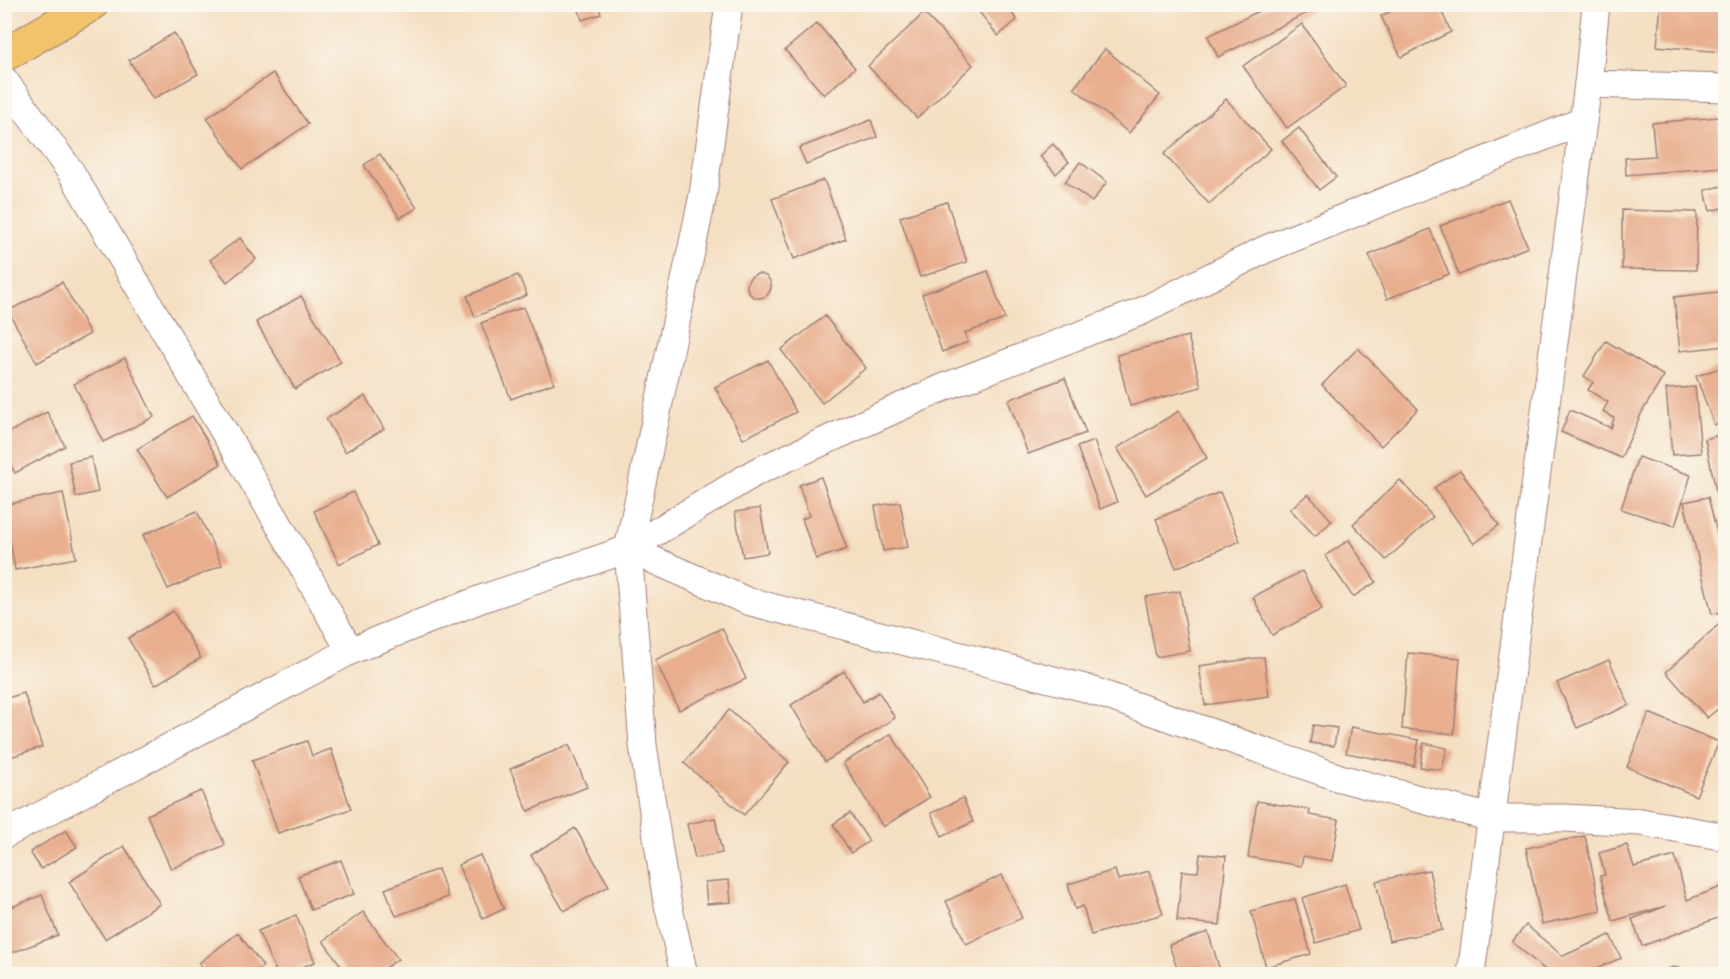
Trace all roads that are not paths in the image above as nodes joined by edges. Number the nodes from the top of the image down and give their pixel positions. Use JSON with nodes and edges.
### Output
{"nodes":[{"id":1,"x":92,"y":4,"type":"edge"},
{"id":2,"x":729,"y":4,"type":"edge"},
{"id":3,"x":1596,"y":4,"type":"edge"},
{"id":4,"x":4,"y":55,"type":"edge"},
{"id":5,"x":4,"y":80,"type":"edge"},
{"id":6,"x":1588,"y":84,"type":"junction"},
{"id":7,"x":1725,"y":88,"type":"edge"},
{"id":8,"x":1583,"y":121,"type":"junction"},
{"id":9,"x":627,"y":549,"type":"junction"},
{"id":10,"x":350,"y":651,"type":"junction"},
{"id":11,"x":1491,"y":818,"type":"junction"},
{"id":12,"x":4,"y":835,"type":"edge"},
{"id":13,"x":1725,"y":837,"type":"edge"},
{"id":14,"x":684,"y":975,"type":"edge"},
{"id":15,"x":1471,"y":975,"type":"edge"}],
"edges":[{"from":1,"to":4,"type":"highway"},
{"from":2,"to":9,"type":"street"},
{"from":3,"to":6,"type":"street"},
{"from":5,"to":10,"type":"street"},
{"from":6,"to":7,"type":"street"},
{"from":6,"to":8,"type":"street"},
{"from":8,"to":9,"type":"street"},
{"from":8,"to":11,"type":"street"},
{"from":9,"to":10,"type":"street"},
{"from":9,"to":11,"type":"street"},
{"from":9,"to":14,"type":"street"},
{"from":10,"to":12,"type":"street"},
{"from":11,"to":13,"type":"street"},
{"from":11,"to":15,"type":"street"}]}
